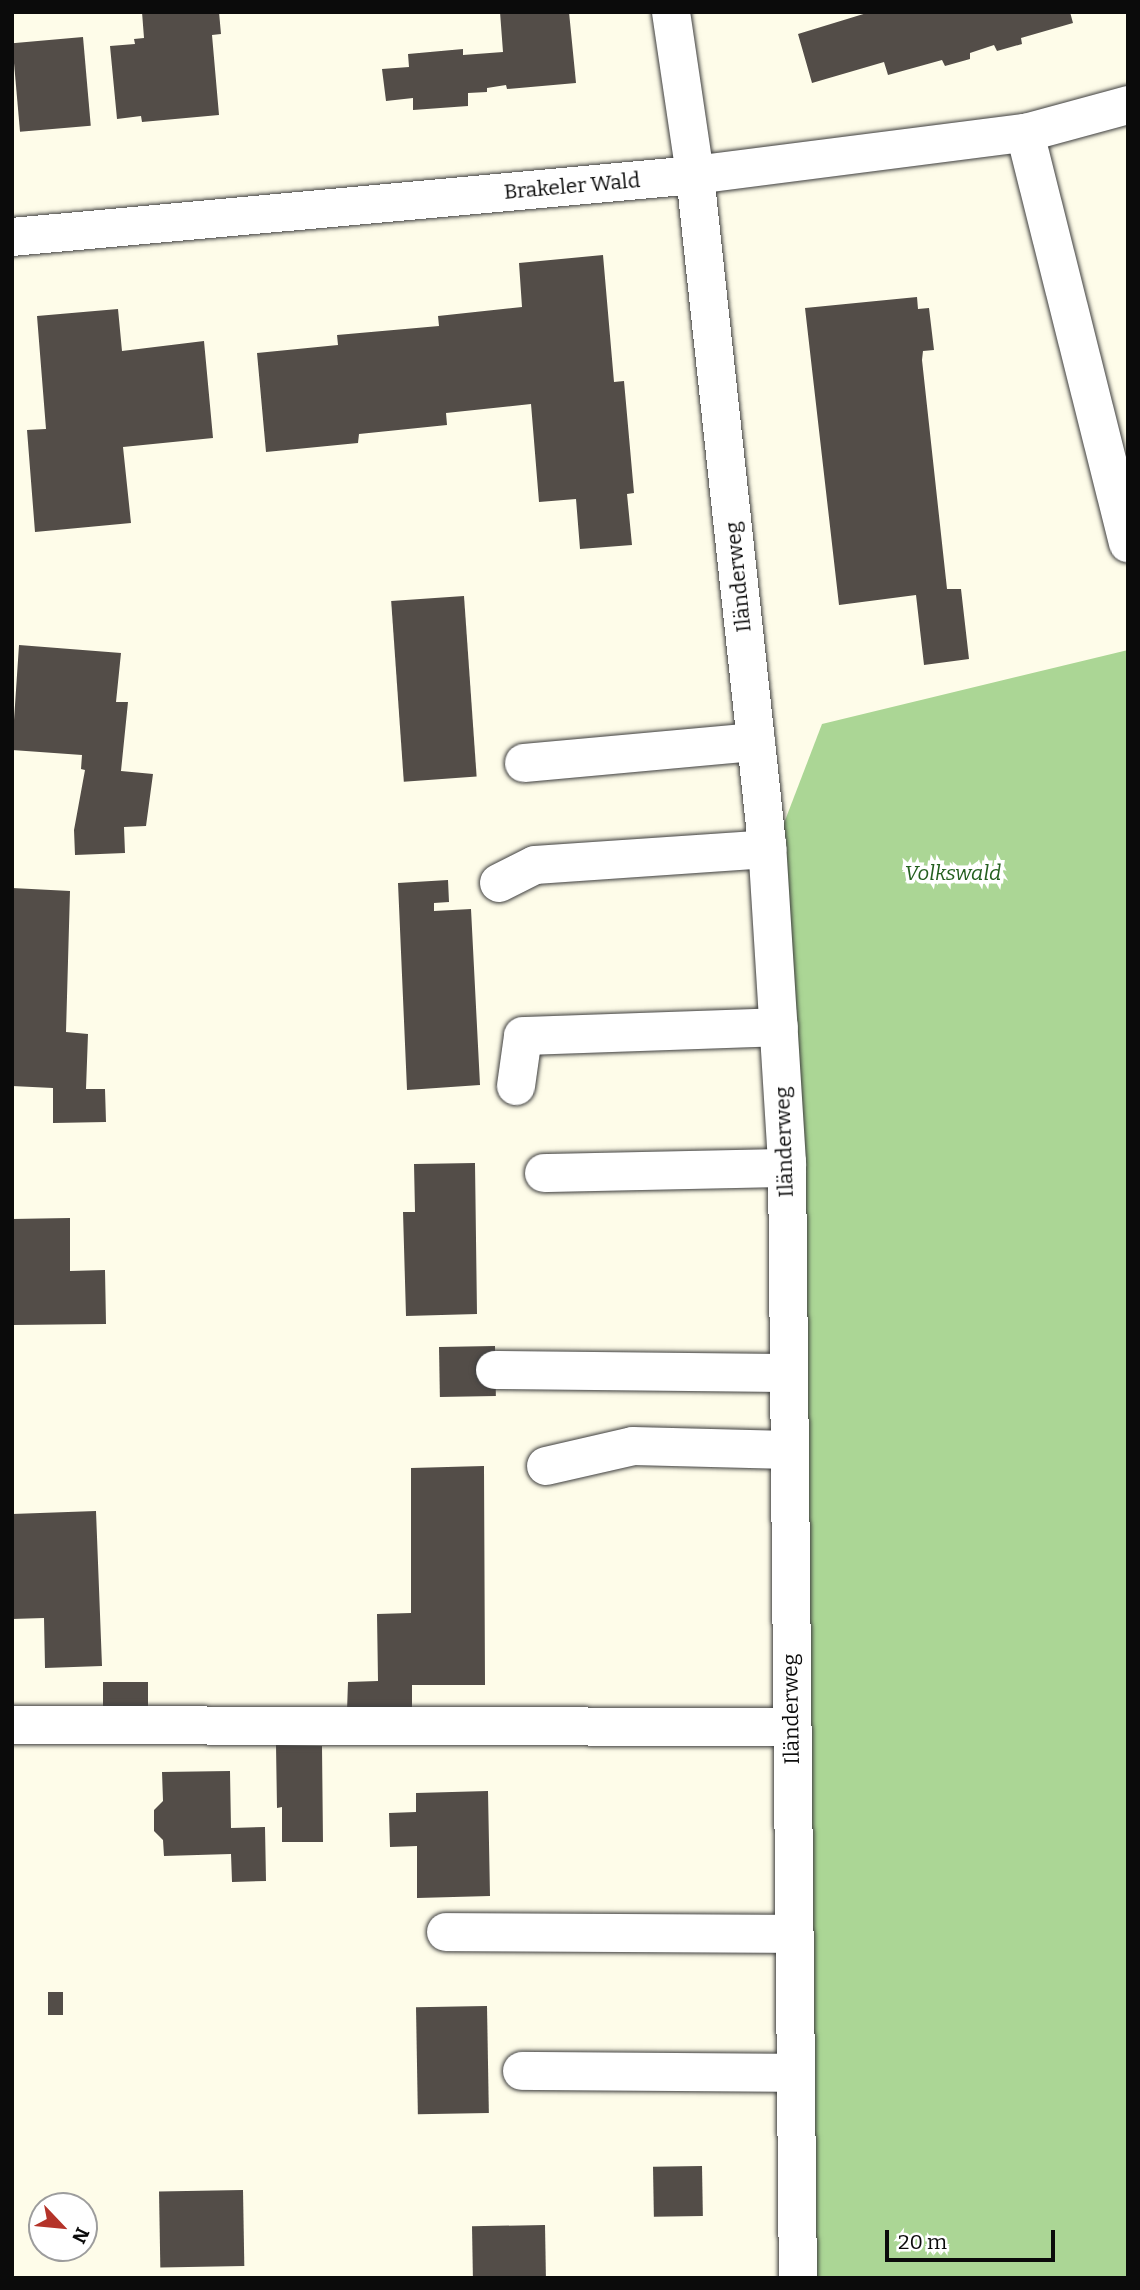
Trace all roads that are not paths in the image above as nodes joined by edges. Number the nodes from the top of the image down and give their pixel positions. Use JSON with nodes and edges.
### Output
{"nodes":[{"id":1,"x":671,"y":12,"type":"edge"},
{"id":2,"x":1128,"y":105,"type":"edge"},
{"id":3,"x":1025,"y":133,"type":"junction"},
{"id":4,"x":695,"y":175,"type":"junction"},
{"id":5,"x":12,"y":237,"type":"edge"},
{"id":6,"x":1128,"y":543,"type":"edge"},
{"id":7,"x":756,"y":743,"type":"junction"},
{"id":8,"x":524,"y":764,"type":"dead end"},
{"id":9,"x":767,"y":849,"type":"junction"},
{"id":10,"x":499,"y":883,"type":"dead end"},
{"id":11,"x":779,"y":1027,"type":"junction"},
{"id":12,"x":516,"y":1086,"type":"dead end"},
{"id":13,"x":787,"y":1168,"type":"junction"},
{"id":14,"x":544,"y":1173,"type":"dead end"},
{"id":15,"x":495,"y":1370,"type":"dead end"},
{"id":16,"x":788,"y":1373,"type":"junction"},
{"id":17,"x":789,"y":1450,"type":"junction"},
{"id":18,"x":546,"y":1466,"type":"dead end"},
{"id":19,"x":12,"y":1725,"type":"edge"},
{"id":20,"x":791,"y":1727,"type":"junction"},
{"id":21,"x":446,"y":1932,"type":"dead end"},
{"id":22,"x":794,"y":1934,"type":"junction"},
{"id":23,"x":522,"y":2071,"type":"dead end"},
{"id":24,"x":796,"y":2073,"type":"junction"},
{"id":25,"x":798,"y":2278,"type":"edge"}],
"edges":[{"from":1,"to":4,"type":"street","name":"Iländerweg"},
{"from":2,"to":3,"type":"street","name":"Brakeler Wald"},
{"from":3,"to":4,"type":"street","name":"Brakeler Wald"},
{"from":3,"to":6,"type":"street"},
{"from":4,"to":5,"type":"street","name":"Brakeler Wald"},
{"from":4,"to":7,"type":"street","name":"Iländerweg"},
{"from":7,"to":8,"type":"street"},
{"from":7,"to":9,"type":"street","name":"Iländerweg"},
{"from":9,"to":10,"type":"street"},
{"from":9,"to":11,"type":"street","name":"Iländerweg"},
{"from":11,"to":12,"type":"street"},
{"from":11,"to":13,"type":"street","name":"Iländerweg"},
{"from":13,"to":14,"type":"street"},
{"from":13,"to":16,"type":"street","name":"Iländerweg"},
{"from":15,"to":16,"type":"street"},
{"from":16,"to":17,"type":"street","name":"Iländerweg"},
{"from":17,"to":18,"type":"street"},
{"from":17,"to":20,"type":"street","name":"Iländerweg"},
{"from":19,"to":20,"type":"street"},
{"from":20,"to":22,"type":"street","name":"Iländerweg"},
{"from":21,"to":22,"type":"street"},
{"from":22,"to":24,"type":"street","name":"Iländerweg"},
{"from":23,"to":24,"type":"street"},
{"from":24,"to":25,"type":"street","name":"Iländerweg"}]}
